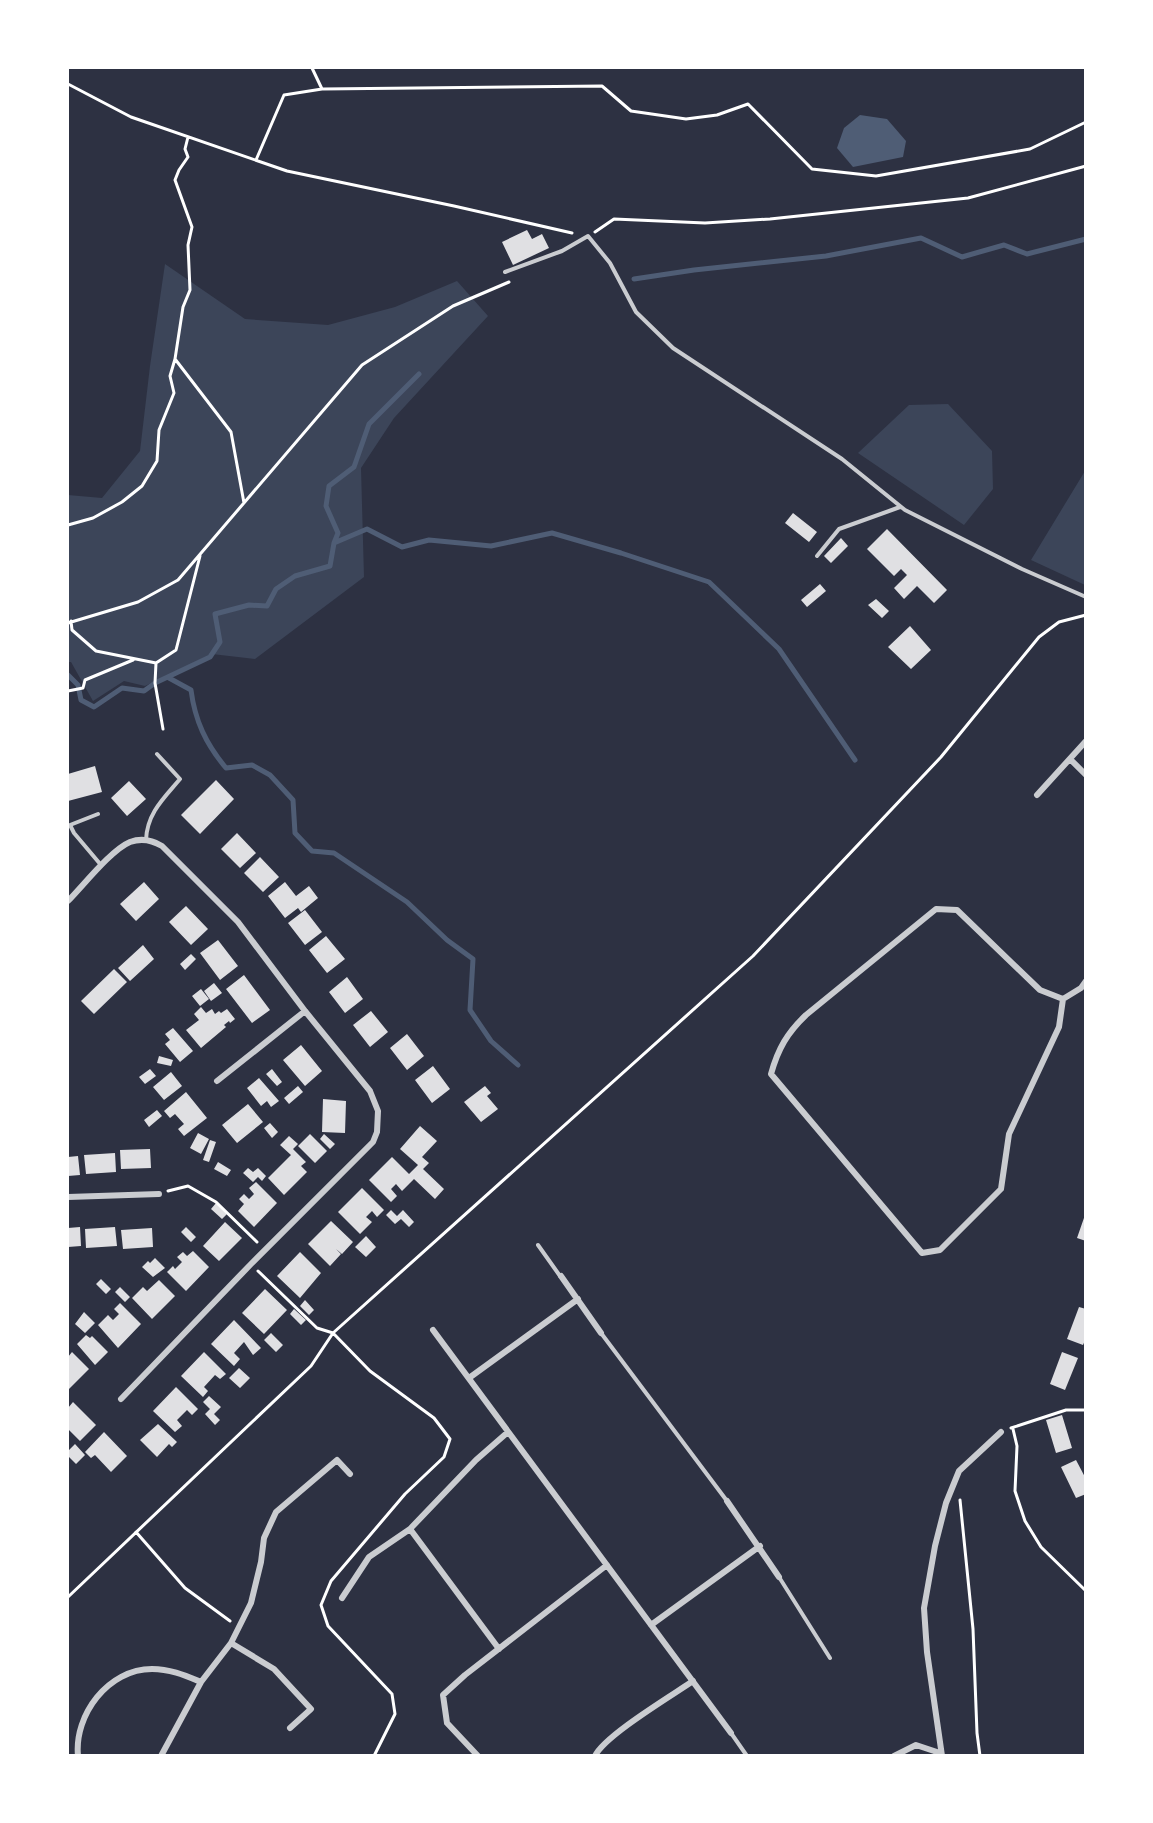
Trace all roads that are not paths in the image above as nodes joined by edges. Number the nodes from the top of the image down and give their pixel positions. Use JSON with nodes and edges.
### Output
{"nodes":[{"id":1,"x":505,"y":272,"type":"dead end"},
{"id":2,"x":901,"y":507,"type":"junction"},
{"id":3,"x":817,"y":556,"type":"dead end"},
{"id":4,"x":1086,"y":597,"type":"edge"},
{"id":5,"x":1086,"y":741,"type":"edge"},
{"id":6,"x":157,"y":754,"type":"dead end"},
{"id":7,"x":1070,"y":759,"type":"junction"},
{"id":8,"x":1086,"y":775,"type":"edge"},
{"id":9,"x":1037,"y":795,"type":"dead end"},
{"id":10,"x":98,"y":814,"type":"dead end"},
{"id":11,"x":146,"y":840,"type":"junction"},
{"id":12,"x":102,"y":866,"type":"junction"},
{"id":13,"x":68,"y":901,"type":"edge"},
{"id":14,"x":1086,"y":981,"type":"edge"},
{"id":15,"x":1063,"y":999,"type":"junction"},
{"id":16,"x":305,"y":1011,"type":"junction"},
{"id":17,"x":217,"y":1081,"type":"dead end"},
{"id":18,"x":159,"y":1194,"type":"road end"},
{"id":19,"x":68,"y":1197,"type":"edge"},
{"id":20,"x":538,"y":1245,"type":"dead end"},
{"id":21,"x":561,"y":1276,"type":"joint"},
{"id":22,"x":578,"y":1299,"type":"junction"},
{"id":23,"x":433,"y":1330,"type":"dead end"},
{"id":24,"x":601,"y":1333,"type":"joint"},
{"id":25,"x":469,"y":1378,"type":"junction"},
{"id":26,"x":121,"y":1399,"type":"dead end"},
{"id":27,"x":508,"y":1432,"type":"junction"},
{"id":28,"x":1001,"y":1432,"type":"road end"},
{"id":29,"x":350,"y":1474,"type":"dead end"},
{"id":30,"x":727,"y":1501,"type":"joint"},
{"id":31,"x":410,"y":1529,"type":"junction"},
{"id":32,"x":760,"y":1546,"type":"junction"},
{"id":33,"x":607,"y":1565,"type":"junction"},
{"id":34,"x":779,"y":1577,"type":"joint"},
{"id":35,"x":342,"y":1598,"type":"dead end"},
{"id":36,"x":651,"y":1625,"type":"junction"},
{"id":37,"x":231,"y":1643,"type":"junction"},
{"id":38,"x":499,"y":1649,"type":"junction"},
{"id":39,"x":830,"y":1658,"type":"dead end"},
{"id":40,"x":693,"y":1681,"type":"junction"},
{"id":41,"x":201,"y":1682,"type":"junction"},
{"id":42,"x":290,"y":1728,"type":"dead end"},
{"id":43,"x":731,"y":1733,"type":"joint"},
{"id":44,"x":941,"y":1754,"type":"edge"},
{"id":45,"x":78,"y":1755,"type":"edge"},
{"id":46,"x":161,"y":1755,"type":"edge"},
{"id":47,"x":478,"y":1755,"type":"edge"},
{"id":48,"x":595,"y":1755,"type":"edge"},
{"id":49,"x":747,"y":1755,"type":"edge"},
{"id":50,"x":894,"y":1755,"type":"edge"}],
"edges":[{"from":1,"to":2,"type":"lane"},
{"from":2,"to":3,"type":"lane"},
{"from":2,"to":4,"type":"lane"},
{"from":5,"to":7,"type":"street"},
{"from":6,"to":11,"type":"lane"},
{"from":7,"to":8,"type":"street"},
{"from":7,"to":9,"type":"street"},
{"from":10,"to":12,"type":"lane"},
{"from":11,"to":12,"type":"street"},
{"from":11,"to":16,"type":"street"},
{"from":12,"to":13,"type":"street"},
{"from":14,"to":15,"type":"street"},
{"from":15,"to":15,"type":"street"},
{"from":16,"to":17,"type":"street"},
{"from":16,"to":26,"type":"street"},
{"from":18,"to":19,"type":"street"},
{"from":20,"to":21,"type":"lane"},
{"from":21,"to":22,"type":"street"},
{"from":22,"to":24,"type":"street"},
{"from":22,"to":25,"type":"street"},
{"from":23,"to":25,"type":"street"},
{"from":24,"to":30,"type":"lane"},
{"from":25,"to":27,"type":"street"},
{"from":27,"to":31,"type":"street"},
{"from":27,"to":33,"type":"street"},
{"from":28,"to":44,"type":"street"},
{"from":29,"to":37,"type":"street"},
{"from":30,"to":32,"type":"street"},
{"from":31,"to":35,"type":"street"},
{"from":31,"to":38,"type":"street"},
{"from":32,"to":34,"type":"street"},
{"from":32,"to":36,"type":"street"},
{"from":33,"to":36,"type":"street"},
{"from":33,"to":38,"type":"street"},
{"from":34,"to":39,"type":"lane"},
{"from":36,"to":40,"type":"street"},
{"from":37,"to":41,"type":"street"},
{"from":37,"to":42,"type":"street"},
{"from":38,"to":47,"type":"street"},
{"from":40,"to":43,"type":"street"},
{"from":40,"to":48,"type":"street"},
{"from":41,"to":45,"type":"street"},
{"from":41,"to":46,"type":"street"},
{"from":43,"to":49,"type":"lane"},
{"from":44,"to":50,"type":"street"}]}
